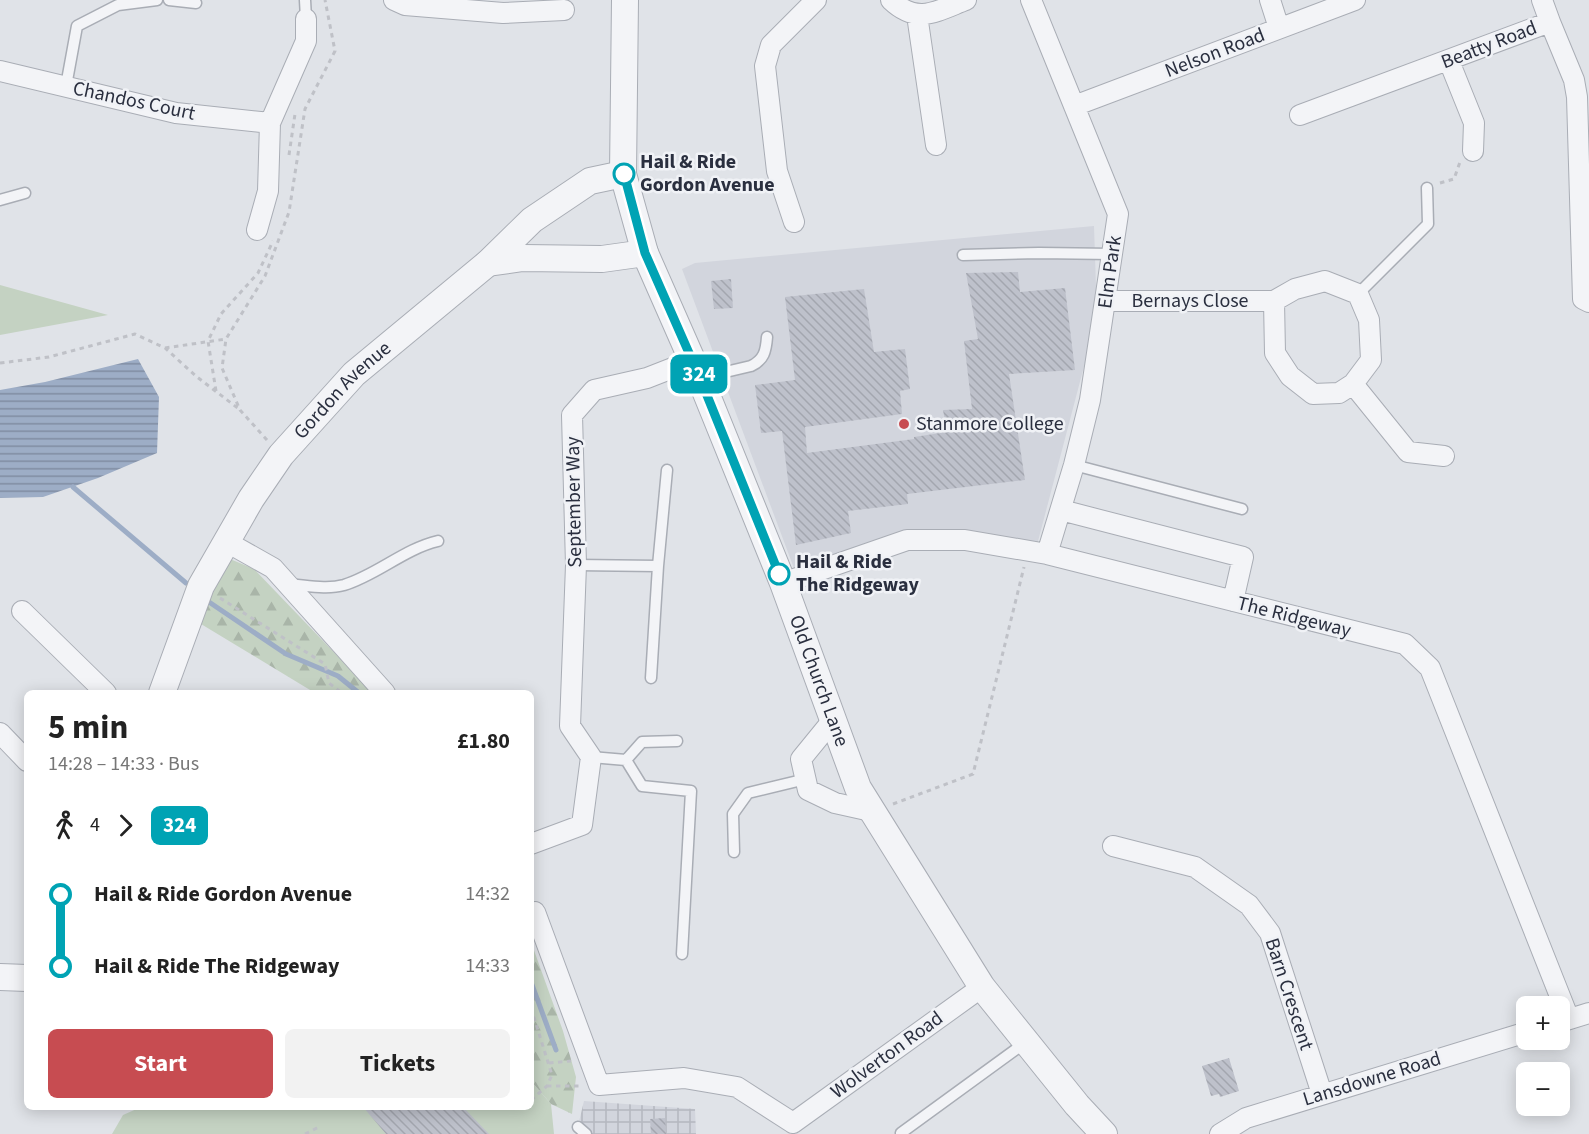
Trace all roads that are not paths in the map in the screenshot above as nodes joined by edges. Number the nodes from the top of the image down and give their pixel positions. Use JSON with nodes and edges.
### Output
{"nodes":[{"id":1,"x":157,"y":0,"type":"edge"},
{"id":2,"x":169,"y":0,"type":"edge"},
{"id":3,"x":394,"y":0,"type":"edge"},
{"id":4,"x":625,"y":0,"type":"edge"},
{"id":5,"x":816,"y":0,"type":"edge"},
{"id":6,"x":891,"y":0,"type":"edge"},
{"id":7,"x":966,"y":0,"type":"edge"},
{"id":8,"x":1031,"y":0,"type":"edge"},
{"id":9,"x":1270,"y":0,"type":"edge"},
{"id":10,"x":1355,"y":0,"type":"edge"},
{"id":11,"x":1542,"y":0,"type":"edge"},
{"id":12,"x":196,"y":3,"type":"dead end"},
{"id":13,"x":306,"y":10,"type":"edge"},
{"id":14,"x":564,"y":10,"type":"dead end"},
{"id":15,"x":917,"y":15,"type":"junction"},
{"id":16,"x":1550,"y":22,"type":"junction"},
{"id":17,"x":1279,"y":28,"type":"junction"},
{"id":18,"x":1449,"y":61,"type":"junction"},
{"id":19,"x":0,"y":71,"type":"edge"},
{"id":20,"x":66,"y":86,"type":"junction"},
{"id":21,"x":1583,"y":95,"type":"edge"},
{"id":22,"x":1074,"y":106,"type":"junction"},
{"id":23,"x":1300,"y":115,"type":"dead end"},
{"id":24,"x":270,"y":123,"type":"junction"},
{"id":25,"x":936,"y":145,"type":"dead end"},
{"id":26,"x":1473,"y":151,"type":"road end"},
{"id":27,"x":624,"y":174,"type":"junction"},
{"id":28,"x":1427,"y":188,"type":"road end"},
{"id":29,"x":1584,"y":188,"type":"edge"},
{"id":30,"x":25,"y":193,"type":"dead end"},
{"id":31,"x":0,"y":200,"type":"edge"},
{"id":32,"x":794,"y":222,"type":"dead end"},
{"id":33,"x":257,"y":230,"type":"dead end"},
{"id":34,"x":645,"y":253,"type":"junction"},
{"id":35,"x":1113,"y":254,"type":"junction"},
{"id":36,"x":963,"y":255,"type":"dead end"},
{"id":37,"x":488,"y":263,"type":"junction"},
{"id":38,"x":1358,"y":294,"type":"junction"},
{"id":39,"x":1106,"y":301,"type":"junction"},
{"id":40,"x":1274,"y":301,"type":"junction"},
{"id":41,"x":1589,"y":302,"type":"edge"},
{"id":42,"x":767,"y":337,"type":"dead end"},
{"id":43,"x":697,"y":369,"type":"junction"},
{"id":44,"x":1353,"y":384,"type":"junction"},
{"id":45,"x":1444,"y":456,"type":"dead end"},
{"id":46,"x":1074,"y":465,"type":"junction"},
{"id":47,"x":667,"y":470,"type":"dead end"},
{"id":48,"x":1242,"y":509,"type":"dead end"},
{"id":49,"x":1061,"y":510,"type":"junction"},
{"id":50,"x":225,"y":541,"type":"junction"},
{"id":51,"x":438,"y":541,"type":"dead end"},
{"id":52,"x":1037,"y":553,"type":"junction"},
{"id":53,"x":576,"y":565,"type":"junction"},
{"id":54,"x":658,"y":566,"type":"junction"},
{"id":55,"x":783,"y":583,"type":"junction"},
{"id":56,"x":287,"y":584,"type":"junction"},
{"id":57,"x":1233,"y":601,"type":"junction"},
{"id":58,"x":22,"y":611,"type":"dead end"},
{"id":59,"x":651,"y":678,"type":"dead end"},
{"id":60,"x":103,"y":690,"type":"edge"},
{"id":61,"x":163,"y":690,"type":"edge"},
{"id":62,"x":382,"y":690,"type":"edge"},
{"id":63,"x":832,"y":721,"type":"junction"},
{"id":64,"x":0,"y":733,"type":"edge"},
{"id":65,"x":677,"y":741,"type":"dead end"},
{"id":66,"x":24,"y":758,"type":"edge"},
{"id":67,"x":591,"y":758,"type":"junction"},
{"id":68,"x":626,"y":760,"type":"junction"},
{"id":69,"x":806,"y":779,"type":"junction"},
{"id":70,"x":871,"y":811,"type":"junction"},
{"id":71,"x":534,"y":843,"type":"edge"},
{"id":72,"x":1113,"y":846,"type":"dead end"},
{"id":73,"x":734,"y":852,"type":"dead end"},
{"id":74,"x":535,"y":912,"type":"dead end"},
{"id":75,"x":682,"y":954,"type":"dead end"},
{"id":76,"x":0,"y":977,"type":"edge"},
{"id":77,"x":24,"y":978,"type":"edge"},
{"id":78,"x":982,"y":987,"type":"junction"},
{"id":79,"x":1555,"y":996,"type":"edge"},
{"id":80,"x":1589,"y":1013,"type":"edge"},
{"id":81,"x":1570,"y":1019,"type":"edge"},
{"id":82,"x":1516,"y":1035,"type":"edge"},
{"id":83,"x":1026,"y":1042,"type":"junction"},
{"id":84,"x":1322,"y":1094,"type":"junction"},
{"id":85,"x":1248,"y":1126,"type":"edge"},
{"id":86,"x":794,"y":1128,"type":"edge"},
{"id":87,"x":901,"y":1133,"type":"edge"},
{"id":88,"x":1104,"y":1134,"type":"edge"},
{"id":89,"x":1220,"y":1134,"type":"edge"}],
"edges":[{"from":1,"to":20,"type":"lane"},
{"from":2,"to":12,"type":"lane"},
{"from":3,"to":14,"type":"street"},
{"from":4,"to":27,"type":"street","name":"Old Church Lane"},
{"from":5,"to":32,"type":"street"},
{"from":6,"to":15,"type":"street"},
{"from":7,"to":15,"type":"street"},
{"from":8,"to":22,"type":"street","name":"Elm Park"},
{"from":9,"to":17,"type":"street"},
{"from":10,"to":17,"type":"street","name":"Nelson Road"},
{"from":11,"to":16,"type":"street"},
{"from":13,"to":24,"type":"street"},
{"from":15,"to":25,"type":"street"},
{"from":16,"to":18,"type":"street","name":"Beatty Road"},
{"from":16,"to":21,"type":"street","name":"Beatty Road"},
{"from":17,"to":22,"type":"street","name":"Nelson Road"},
{"from":18,"to":23,"type":"street","name":"Beatty Road"},
{"from":18,"to":26,"type":"street"},
{"from":19,"to":20,"type":"street","name":"Chandos Court"},
{"from":20,"to":24,"type":"street","name":"Chandos Court"},
{"from":21,"to":29,"type":"street","name":"Beatty Road"},
{"from":22,"to":35,"type":"street","name":"Elm Park"},
{"from":24,"to":33,"type":"street"},
{"from":27,"to":34,"type":"street","name":"Old Church Lane"},
{"from":27,"to":37,"type":"street","name":"Gordon Avenue"},
{"from":28,"to":38,"type":"lane"},
{"from":29,"to":41,"type":"street","name":"Beatty Road"},
{"from":30,"to":31,"type":"lane"},
{"from":34,"to":37,"type":"street"},
{"from":34,"to":43,"type":"street","name":"Old Church Lane"},
{"from":35,"to":36,"type":"lane"},
{"from":35,"to":39,"type":"street","name":"Elm Park"},
{"from":37,"to":50,"type":"street","name":"Gordon Avenue"},
{"from":38,"to":40,"type":"street"},
{"from":38,"to":44,"type":"street"},
{"from":39,"to":40,"type":"street","name":"Bernays Close"},
{"from":39,"to":46,"type":"street","name":"Elm Park"},
{"from":40,"to":44,"type":"street"},
{"from":42,"to":43,"type":"lane"},
{"from":43,"to":53,"type":"street","name":"September Way"},
{"from":43,"to":55,"type":"street","name":"Old Church Lane"},
{"from":44,"to":45,"type":"street"},
{"from":46,"to":48,"type":"lane"},
{"from":46,"to":49,"type":"street","name":"Elm Park"},
{"from":47,"to":54,"type":"lane"},
{"from":49,"to":52,"type":"street","name":"Elm Park"},
{"from":49,"to":57,"type":"street"},
{"from":50,"to":56,"type":"street"},
{"from":50,"to":61,"type":"street","name":"Gordon Avenue"},
{"from":51,"to":56,"type":"lane"},
{"from":52,"to":55,"type":"street","name":"The Ridgeway"},
{"from":52,"to":57,"type":"street","name":"The Ridgeway"},
{"from":53,"to":54,"type":"lane"},
{"from":53,"to":67,"type":"street","name":"September Way"},
{"from":54,"to":59,"type":"lane"},
{"from":55,"to":63,"type":"street","name":"Old Church Lane"},
{"from":56,"to":62,"type":"street"},
{"from":57,"to":79,"type":"street","name":"The Ridgeway"},
{"from":58,"to":60,"type":"street"},
{"from":63,"to":69,"type":"street"},
{"from":63,"to":70,"type":"street","name":"Old Church Lane"},
{"from":64,"to":66,"type":"street"},
{"from":65,"to":68,"type":"lane"},
{"from":67,"to":68,"type":"lane"},
{"from":67,"to":71,"type":"street"},
{"from":68,"to":75,"type":"lane"},
{"from":69,"to":70,"type":"street"},
{"from":69,"to":73,"type":"lane"},
{"from":70,"to":78,"type":"street","name":"Old Church Lane"},
{"from":72,"to":84,"type":"street","name":"Barn Crescent"},
{"from":74,"to":86,"type":"street","name":"Wolverton Road"},
{"from":76,"to":77,"type":"street"},
{"from":78,"to":83,"type":"street","name":"Old Church Lane"},
{"from":78,"to":86,"type":"street","name":"Wolverton Road"},
{"from":80,"to":81,"type":"street"},
{"from":82,"to":84,"type":"street","name":"Lansdowne Road"},
{"from":83,"to":87,"type":"lane"},
{"from":83,"to":88,"type":"street","name":"Old Church Lane"},
{"from":84,"to":85,"type":"street","name":"Lansdowne Road"},
{"from":85,"to":89,"type":"street","name":"Lansdowne Road"}]}
